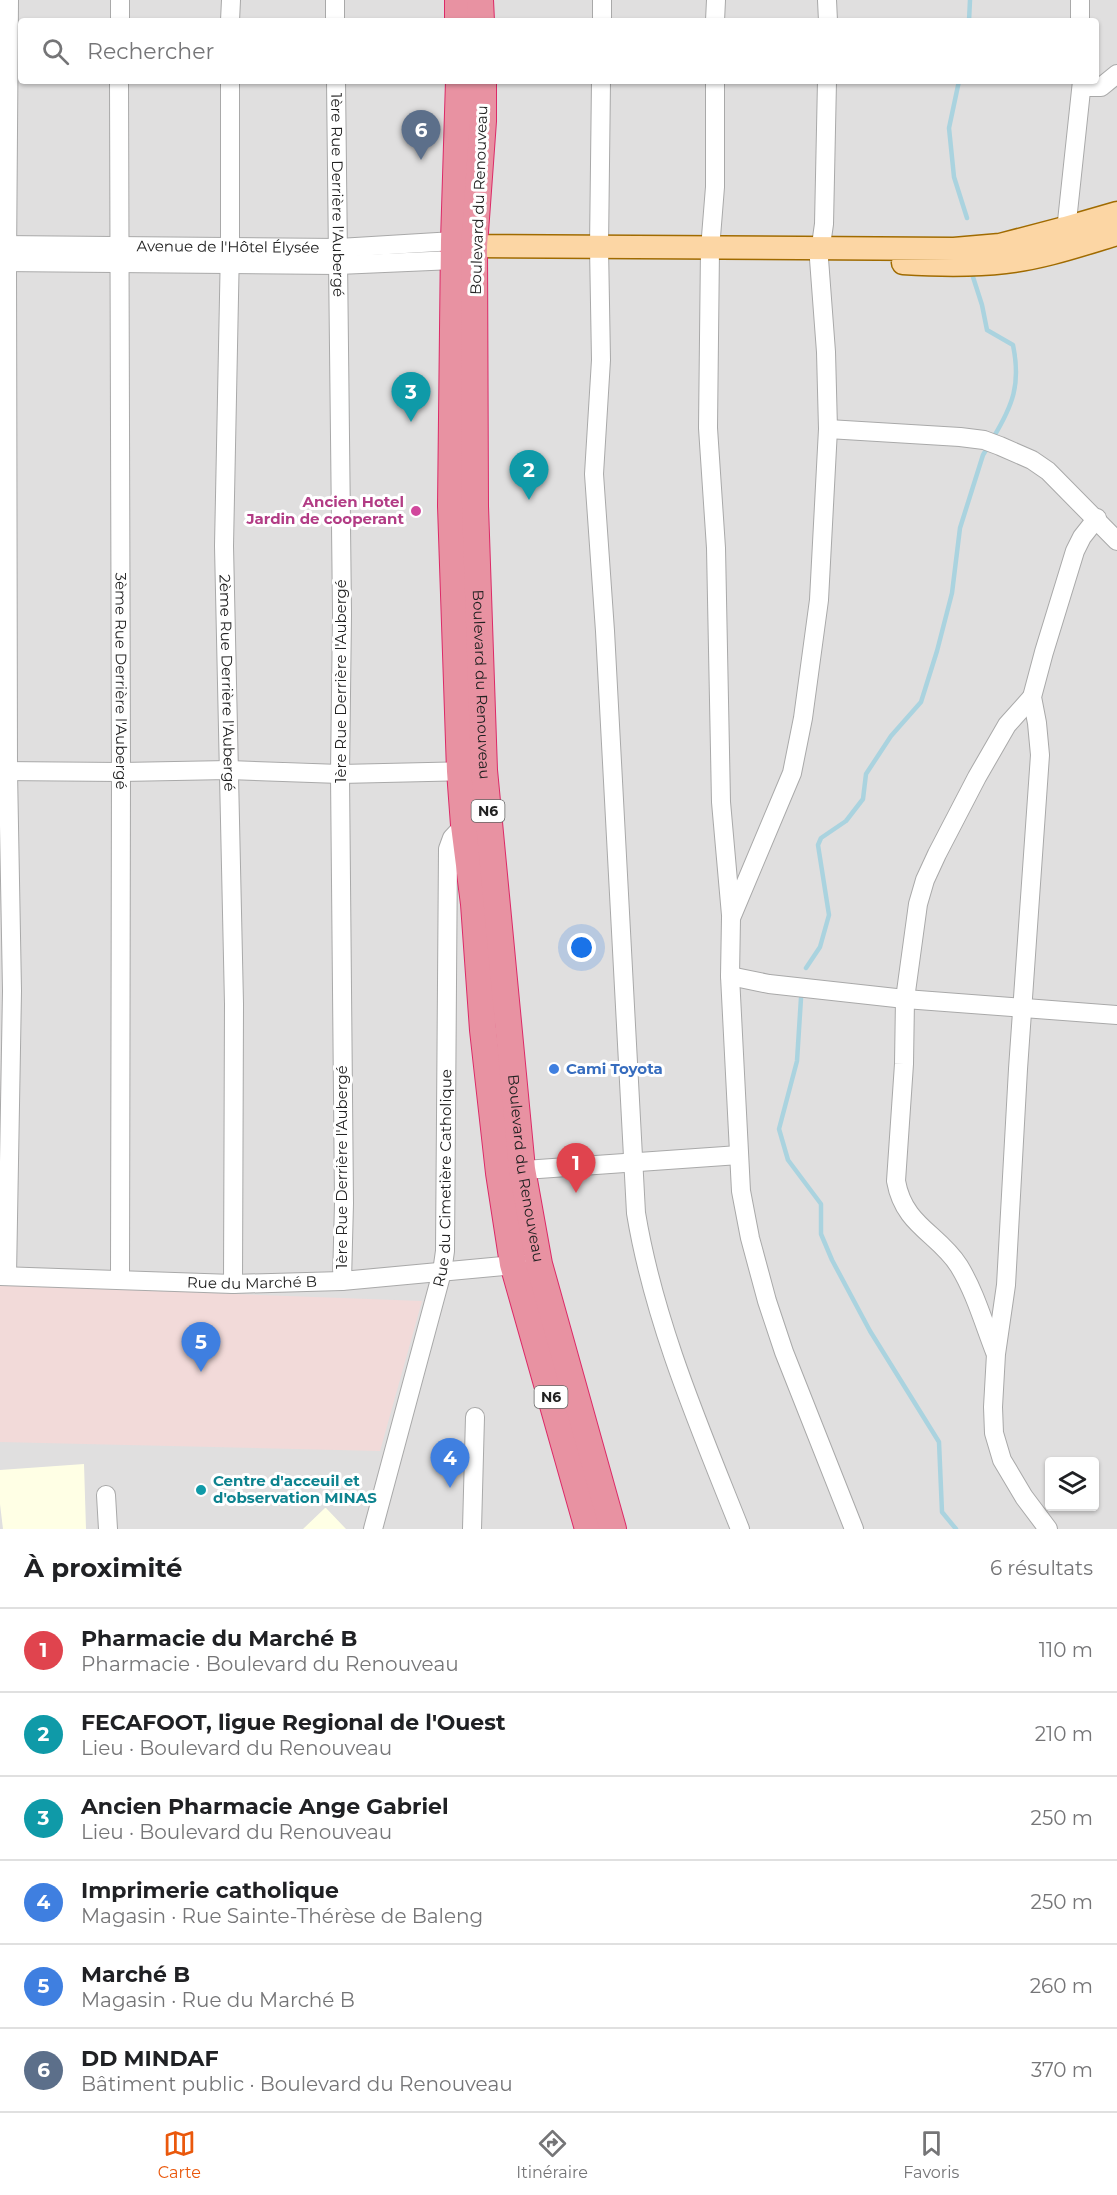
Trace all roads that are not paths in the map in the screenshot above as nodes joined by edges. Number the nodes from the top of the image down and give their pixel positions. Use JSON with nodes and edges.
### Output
{"nodes":[{"id":1,"x":9,"y":0,"type":"edge"},
{"id":2,"x":120,"y":0,"type":"edge"},
{"id":3,"x":231,"y":0,"type":"edge"},
{"id":4,"x":335,"y":0,"type":"edge"},
{"id":5,"x":458,"y":0,"type":"edge"},
{"id":6,"x":480,"y":0,"type":"edge"},
{"id":7,"x":602,"y":0,"type":"edge"},
{"id":8,"x":716,"y":0,"type":"edge"},
{"id":9,"x":827,"y":0,"type":"edge"},
{"id":10,"x":1080,"y":0,"type":"edge"},
{"id":11,"x":120,"y":18,"type":"edge"},
{"id":12,"x":230,"y":18,"type":"edge"},
{"id":13,"x":335,"y":18,"type":"edge"},
{"id":14,"x":458,"y":18,"type":"edge"},
{"id":15,"x":481,"y":18,"type":"edge"},
{"id":16,"x":602,"y":18,"type":"edge"},
{"id":17,"x":716,"y":18,"type":"edge"},
{"id":18,"x":828,"y":18,"type":"edge"},
{"id":19,"x":1080,"y":18,"type":"edge"},
{"id":20,"x":1117,"y":74,"type":"edge"},
{"id":21,"x":119,"y":84,"type":"edge"},
{"id":22,"x":230,"y":84,"type":"edge"},
{"id":23,"x":336,"y":84,"type":"edge"},
{"id":24,"x":459,"y":84,"type":"edge"},
{"id":25,"x":483,"y":84,"type":"edge"},
{"id":26,"x":601,"y":84,"type":"edge"},
{"id":27,"x":715,"y":84,"type":"edge"},
{"id":28,"x":827,"y":84,"type":"edge"},
{"id":29,"x":1082,"y":84,"type":"edge"},
{"id":30,"x":1117,"y":213,"type":"edge"},
{"id":31,"x":1117,"y":234,"type":"edge"},
{"id":32,"x":1065,"y":239,"type":"junction"},
{"id":33,"x":464,"y":252,"type":"junction"},
{"id":34,"x":3,"y":253,"type":"edge"},
{"id":35,"x":599,"y":253,"type":"junction"},
{"id":36,"x":119,"y":254,"type":"junction"},
{"id":37,"x":710,"y":254,"type":"junction"},
{"id":38,"x":819,"y":254,"type":"junction"},
{"id":39,"x":230,"y":256,"type":"junction"},
{"id":40,"x":339,"y":257,"type":"junction"},
{"id":41,"x":828,"y":429,"type":"junction"},
{"id":42,"x":1097,"y":518,"type":"junction"},
{"id":43,"x":1117,"y":541,"type":"edge"},
{"id":44,"x":1032,"y":697,"type":"junction"},
{"id":45,"x":229,"y":770,"type":"junction"},
{"id":46,"x":4,"y":771,"type":"edge"},
{"id":47,"x":472,"y":771,"type":"junction"},
{"id":48,"x":122,"y":772,"type":"junction"},
{"id":49,"x":340,"y":774,"type":"junction"},
{"id":50,"x":464,"y":825,"type":"junction"},
{"id":51,"x":731,"y":918,"type":"junction"},
{"id":52,"x":730,"y":976,"type":"junction"},
{"id":53,"x":905,"y":999,"type":"junction"},
{"id":54,"x":1022,"y":1008,"type":"junction"},
{"id":55,"x":1117,"y":1015,"type":"edge"},
{"id":56,"x":739,"y":1155,"type":"junction"},
{"id":57,"x":634,"y":1162,"type":"junction"},
{"id":58,"x":510,"y":1171,"type":"junction"},
{"id":59,"x":513,"y":1264,"type":"junction"},
{"id":60,"x":539,"y":1264,"type":"junction"},
{"id":61,"x":442,"y":1272,"type":"junction"},
{"id":62,"x":3,"y":1276,"type":"edge"},
{"id":63,"x":120,"y":1280,"type":"junction"},
{"id":64,"x":342,"y":1281,"type":"junction"},
{"id":65,"x":233,"y":1284,"type":"junction"},
{"id":66,"x":996,"y":1354,"type":"junction"},
{"id":67,"x":475,"y":1417,"type":"dead end"},
{"id":68,"x":106,"y":1495,"type":"dead end"},
{"id":69,"x":108,"y":1529,"type":"edge"},
{"id":70,"x":373,"y":1529,"type":"edge"},
{"id":71,"x":472,"y":1529,"type":"edge"},
{"id":72,"x":588,"y":1529,"type":"edge"},
{"id":73,"x":613,"y":1529,"type":"edge"},
{"id":74,"x":740,"y":1529,"type":"edge"},
{"id":75,"x":854,"y":1529,"type":"edge"},
{"id":76,"x":1048,"y":1529,"type":"edge"}],
"edges":[{"from":1,"to":34,"type":"street"},
{"from":2,"to":11,"type":"street"},
{"from":3,"to":12,"type":"street"},
{"from":4,"to":13,"type":"street"},
{"from":5,"to":14,"type":"highway"},
{"from":6,"to":15,"type":"highway"},
{"from":7,"to":16,"type":"street"},
{"from":8,"to":17,"type":"street"},
{"from":9,"to":18,"type":"street"},
{"from":10,"to":19,"type":"street"},
{"from":20,"to":29,"type":"street"},
{"from":21,"to":36,"type":"street","name":"3ème Rue Derrière l'Aubergé"},
{"from":22,"to":39,"type":"street","name":"2ème Rue Derrière l'Aubergé"},
{"from":23,"to":40,"type":"street","name":"1ère Rue Derrière l'Aubergé"},
{"from":24,"to":33,"type":"highway","name":"Boulevard du Renouveau","number":"N6"},
{"from":25,"to":33,"type":"highway","name":"Boulevard du Renouveau","number":"N6"},
{"from":26,"to":35,"type":"street"},
{"from":27,"to":37,"type":"street"},
{"from":28,"to":38,"type":"street"},
{"from":29,"to":32,"type":"street"},
{"from":30,"to":32,"type":"main road"},
{"from":31,"to":32,"type":"main road"},
{"from":32,"to":38,"type":"main road"},
{"from":33,"to":35,"type":"main road"},
{"from":33,"to":40,"type":"street","name":"Avenue de l'Hôtel Élysée"},
{"from":33,"to":47,"type":"highway","name":"Boulevard du Renouveau","number":"N6"},
{"from":34,"to":36,"type":"street","name":"Avenue de l'Hôtel Élysée"},
{"from":34,"to":46,"type":"street"},
{"from":35,"to":37,"type":"main road"},
{"from":35,"to":57,"type":"street"},
{"from":36,"to":39,"type":"street","name":"Avenue de l'Hôtel Élysée"},
{"from":36,"to":48,"type":"street","name":"3ème Rue Derrière l'Aubergé"},
{"from":37,"to":38,"type":"main road"},
{"from":37,"to":51,"type":"street"},
{"from":38,"to":41,"type":"street"},
{"from":39,"to":40,"type":"street","name":"Avenue de l'Hôtel Élysée"},
{"from":39,"to":45,"type":"street","name":"2ème Rue Derrière l'Aubergé"},
{"from":40,"to":49,"type":"street","name":"1ère Rue Derrière l'Aubergé"},
{"from":41,"to":42,"type":"street"},
{"from":41,"to":51,"type":"street"},
{"from":42,"to":43,"type":"street"},
{"from":42,"to":44,"type":"street"},
{"from":44,"to":53,"type":"street"},
{"from":44,"to":54,"type":"street"},
{"from":45,"to":48,"type":"street"},
{"from":45,"to":49,"type":"street"},
{"from":45,"to":65,"type":"street","name":"2ème Rue Derrière l'Aubergé"},
{"from":46,"to":48,"type":"street"},
{"from":46,"to":62,"type":"street"},
{"from":47,"to":49,"type":"street"},
{"from":47,"to":50,"type":"highway","name":"Boulevard du Renouveau","number":"N6"},
{"from":47,"to":58,"type":"highway","name":"Boulevard du Renouveau","number":"N6"},
{"from":48,"to":63,"type":"street","name":"3ème Rue Derrière l'Aubergé"},
{"from":49,"to":64,"type":"street","name":"1ère Rue Derrière l'Aubergé"},
{"from":50,"to":58,"type":"highway","name":"Boulevard du Renouveau","number":"N6"},
{"from":50,"to":61,"type":"street","name":"Rue du Cimetière Catholique"},
{"from":51,"to":52,"type":"street"},
{"from":52,"to":53,"type":"street"},
{"from":52,"to":56,"type":"street"},
{"from":53,"to":54,"type":"street"},
{"from":53,"to":66,"type":"street"},
{"from":54,"to":55,"type":"street"},
{"from":54,"to":66,"type":"street"},
{"from":56,"to":57,"type":"street"},
{"from":56,"to":75,"type":"street"},
{"from":57,"to":58,"type":"street"},
{"from":57,"to":74,"type":"street"},
{"from":58,"to":59,"type":"highway","name":"Boulevard du Renouveau","number":"N6"},
{"from":58,"to":60,"type":"highway","name":"Boulevard du Renouveau","number":"N6"},
{"from":59,"to":60,"type":"street","name":"Rue du Marché B"},
{"from":59,"to":61,"type":"street","name":"Rue du Marché B"},
{"from":59,"to":72,"type":"highway","number":"N6"},
{"from":60,"to":73,"type":"highway","name":"Boulevard du Renouveau","number":"N6"},
{"from":61,"to":64,"type":"street","name":"Rue du Marché B"},
{"from":61,"to":70,"type":"street","name":"Rue du Cimetière Catholique"},
{"from":62,"to":63,"type":"street","name":"Rue du Marché B"},
{"from":63,"to":65,"type":"street","name":"Rue du Marché B"},
{"from":64,"to":65,"type":"street","name":"Rue du Marché B"},
{"from":66,"to":76,"type":"street"},
{"from":67,"to":71,"type":"street"},
{"from":68,"to":69,"type":"street"}]}
